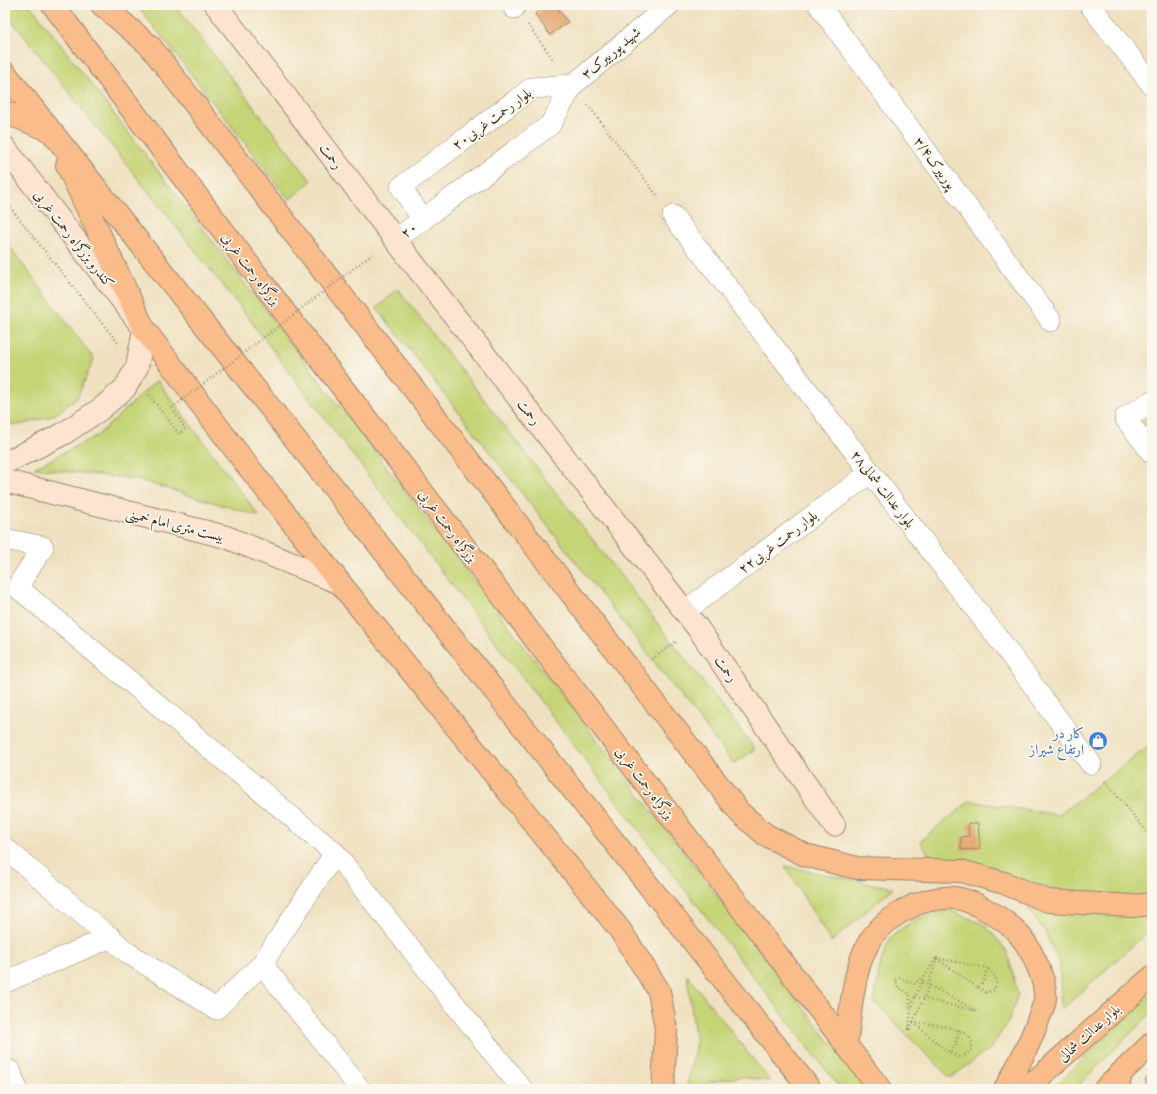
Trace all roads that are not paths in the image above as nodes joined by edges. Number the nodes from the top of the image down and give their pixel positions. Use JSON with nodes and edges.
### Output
{"nodes":[{"id":1,"x":53,"y":5,"type":"edge"},
{"id":2,"x":102,"y":5,"type":"edge"},
{"id":3,"x":119,"y":5,"type":"edge"},
{"id":4,"x":216,"y":5,"type":"edge"},
{"id":5,"x":668,"y":5,"type":"edge"},
{"id":6,"x":819,"y":5,"type":"edge"},
{"id":7,"x":1090,"y":5,"type":"edge"},
{"id":8,"x":150,"y":46,"type":"junction"},
{"id":9,"x":5,"y":73,"type":"edge"},
{"id":10,"x":573,"y":85,"type":"junction"},
{"id":11,"x":1152,"y":85,"type":"edge"},
{"id":12,"x":5,"y":112,"type":"edge"},
{"id":13,"x":51,"y":132,"type":"junction"},
{"id":14,"x":5,"y":148,"type":"edge"},
{"id":15,"x":672,"y":216,"type":"road end"},
{"id":16,"x":422,"y":220,"type":"junction"},
{"id":17,"x":396,"y":240,"type":"junction"},
{"id":18,"x":1051,"y":321,"type":"dead end"},
{"id":19,"x":144,"y":329,"type":"junction"},
{"id":20,"x":1152,"y":402,"type":"edge"},
{"id":21,"x":1152,"y":453,"type":"edge"},
{"id":22,"x":5,"y":464,"type":"edge"},
{"id":23,"x":870,"y":472,"type":"junction"},
{"id":24,"x":5,"y":482,"type":"edge"},
{"id":25,"x":5,"y":539,"type":"edge"},
{"id":26,"x":340,"y":583,"type":"junction"},
{"id":27,"x":691,"y":619,"type":"junction"},
{"id":28,"x":1091,"y":764,"type":"road end"},
{"id":29,"x":834,"y":825,"type":"dead end"},
{"id":30,"x":5,"y":848,"type":"edge"},
{"id":31,"x":335,"y":853,"type":"junction"},
{"id":32,"x":1152,"y":904,"type":"edge"},
{"id":33,"x":111,"y":938,"type":"junction"},
{"id":34,"x":262,"y":964,"type":"junction"},
{"id":35,"x":1152,"y":977,"type":"edge"},
{"id":36,"x":5,"y":982,"type":"edge"},
{"id":37,"x":1152,"y":1043,"type":"edge"},
{"id":38,"x":846,"y":1045,"type":"junction"},
{"id":39,"x":1119,"y":1081,"type":"edge"},
{"id":40,"x":360,"y":1089,"type":"edge"},
{"id":41,"x":522,"y":1089,"type":"edge"},
{"id":42,"x":662,"y":1089,"type":"edge"},
{"id":43,"x":810,"y":1089,"type":"edge"},
{"id":44,"x":880,"y":1089,"type":"edge"},
{"id":45,"x":1005,"y":1089,"type":"edge"},
{"id":46,"x":1026,"y":1089,"type":"edge"},
{"id":47,"x":1105,"y":1089,"type":"edge"}],
"edges":[{"from":1,"to":38,"type":"main road","name":"بزرگراه رحمت غربی"},
{"from":2,"to":8,"type":"main road"},
{"from":3,"to":8,"type":"street"},
{"from":4,"to":17,"type":"street","name":"رحمت"},
{"from":5,"to":10,"type":"street","name":"شهید پوربیرک۳"},
{"from":6,"to":18,"type":"street","name":"پوربیرک۳/۴"},
{"from":7,"to":11,"type":"street"},
{"from":8,"to":32,"type":"main road"},
{"from":9,"to":13,"type":"main road"},
{"from":10,"to":16,"type":"street"},
{"from":10,"to":16,"type":"street","name":"بلوار رحمت غربی۲۰"},
{"from":12,"to":13,"type":"main road"},
{"from":13,"to":19,"type":"main road"},
{"from":13,"to":43,"type":"main road"},
{"from":14,"to":19,"type":"street","name":"کندرو بزرگراه رحمت غربی"},
{"from":15,"to":23,"type":"street","name":"بلوار عدالت شمالی۲۸"},
{"from":16,"to":17,"type":"street","name":"۲۰"},
{"from":17,"to":27,"type":"street","name":"رحمت"},
{"from":19,"to":22,"type":"street"},
{"from":19,"to":26,"type":"main road"},
{"from":20,"to":21,"type":"street"},
{"from":23,"to":27,"type":"street","name":"بلوار رحمت غربی۲۲"},
{"from":23,"to":28,"type":"street","name":"بلوار عدالت شمالی۲۸"},
{"from":24,"to":26,"type":"street","name":"بیست متری امام خمینی"},
{"from":25,"to":31,"type":"street"},
{"from":26,"to":42,"type":"main road"},
{"from":27,"to":29,"type":"street","name":"رحمت"},
{"from":30,"to":33,"type":"street"},
{"from":31,"to":34,"type":"street"},
{"from":31,"to":41,"type":"street"},
{"from":33,"to":34,"type":"street"},
{"from":33,"to":36,"type":"street"},
{"from":34,"to":40,"type":"street"},
{"from":35,"to":46,"type":"main road","name":"بلوار عدالت شمالی"},
{"from":37,"to":39,"type":"main road"},
{"from":38,"to":44,"type":"main road","name":"بزرگراه رحمت غربی"},
{"from":38,"to":45,"type":"main road"},
{"from":39,"to":47,"type":"main road"}]}
